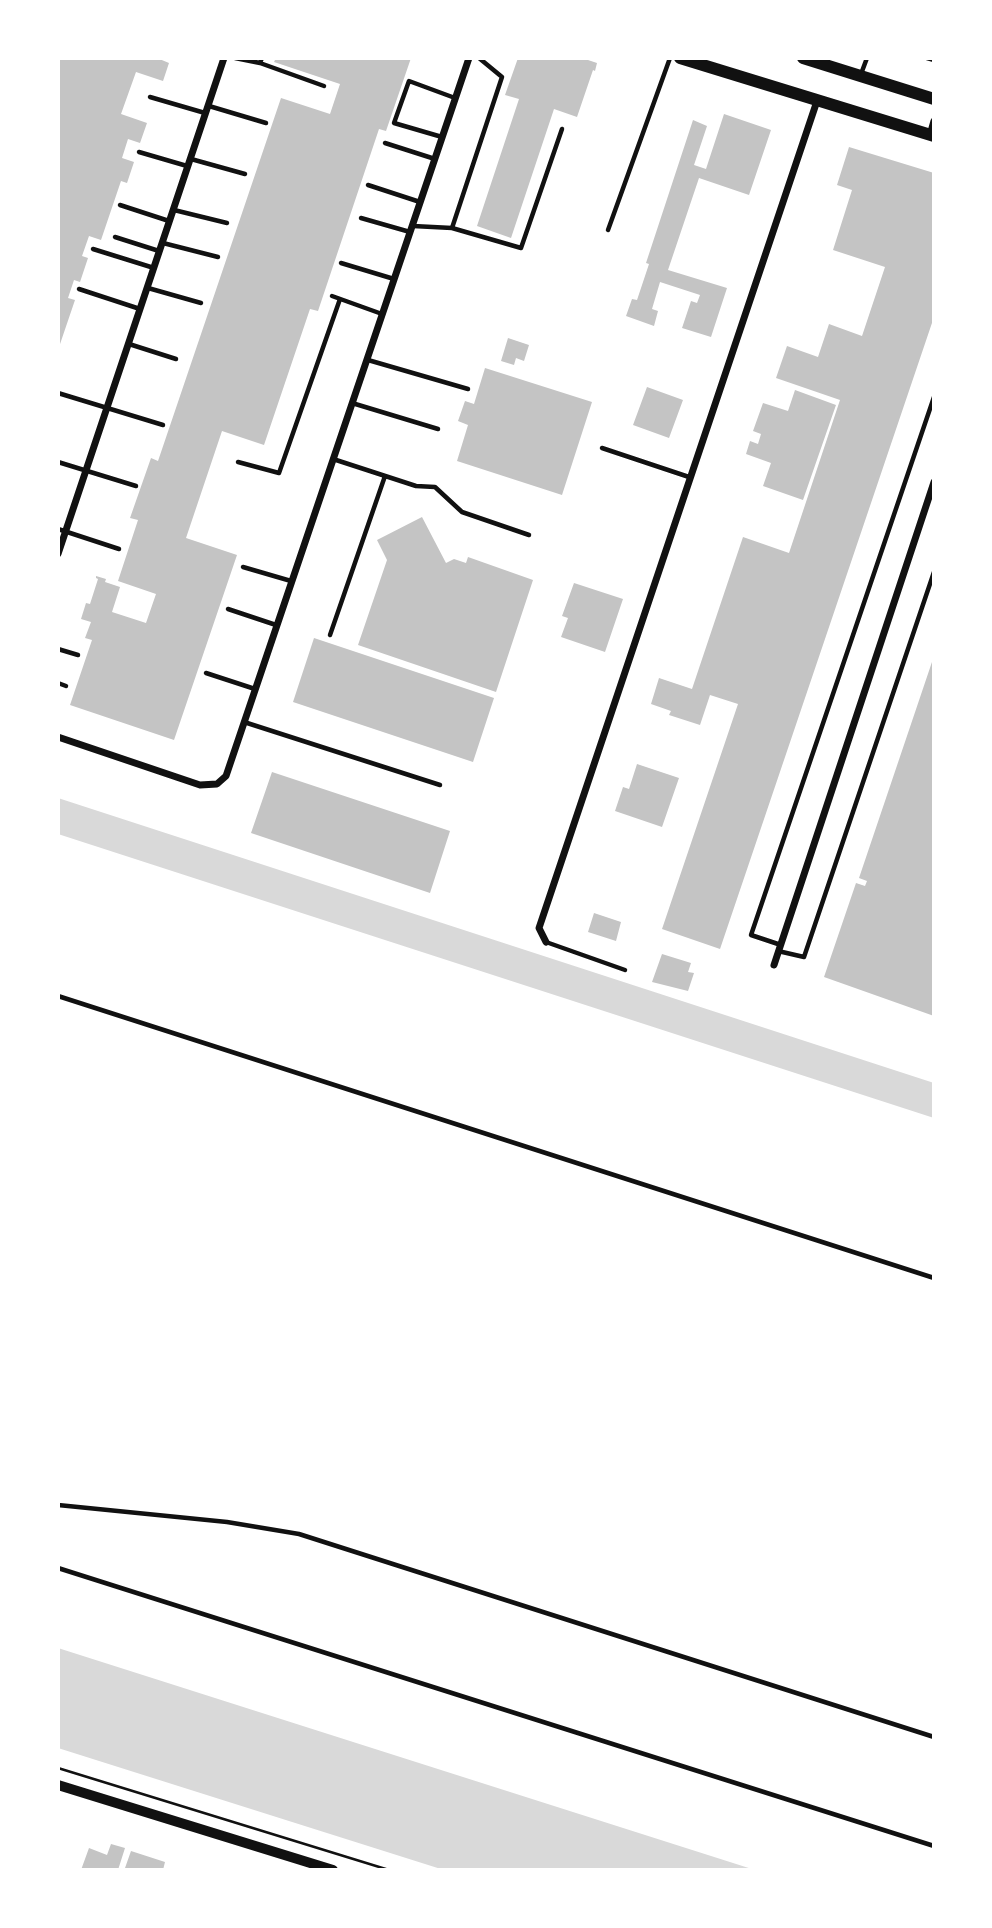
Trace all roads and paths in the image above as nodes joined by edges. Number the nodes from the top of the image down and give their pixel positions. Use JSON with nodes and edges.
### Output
{"nodes":[{"id":1,"x":224,"y":58,"type":"edge"},
{"id":2,"x":235,"y":58,"type":"edge"},
{"id":3,"x":469,"y":58,"type":"edge"},
{"id":4,"x":479,"y":58,"type":"edge"},
{"id":5,"x":670,"y":58,"type":"edge"},
{"id":6,"x":680,"y":58,"type":"edge"},
{"id":7,"x":803,"y":58,"type":"edge"},
{"id":8,"x":867,"y":58,"type":"edge"},
{"id":9,"x":927,"y":58,"type":"edge"},
{"id":10,"x":934,"y":60,"type":"edge"},
{"id":11,"x":261,"y":61,"type":"edge"},
{"id":12,"x":861,"y":76,"type":"junction"},
{"id":13,"x":324,"y":86,"type":"dead end"},
{"id":14,"x":150,"y":97,"type":"dead end"},
{"id":15,"x":455,"y":98,"type":"junction"},
{"id":16,"x":934,"y":99,"type":"edge"},
{"id":17,"x":817,"y":101,"type":"junction"},
{"id":18,"x":206,"y":109,"type":"junction"},
{"id":19,"x":934,"y":121,"type":"edge"},
{"id":20,"x":266,"y":123,"type":"dead end"},
{"id":21,"x":562,"y":129,"type":"dead end"},
{"id":22,"x":932,"y":136,"type":"edge"},
{"id":23,"x":442,"y":137,"type":"junction"},
{"id":24,"x":385,"y":143,"type":"dead end"},
{"id":25,"x":139,"y":152,"type":"dead end"},
{"id":26,"x":435,"y":159,"type":"junction"},
{"id":27,"x":189,"y":163,"type":"junction"},
{"id":28,"x":244,"y":174,"type":"dead end"},
{"id":29,"x":368,"y":185,"type":"dead end"},
{"id":30,"x":420,"y":202,"type":"junction"},
{"id":31,"x":120,"y":205,"type":"dead end"},
{"id":32,"x":173,"y":209,"type":"junction"},
{"id":33,"x":361,"y":218,"type":"dead end"},
{"id":34,"x":169,"y":221,"type":"junction"},
{"id":35,"x":227,"y":223,"type":"dead end"},
{"id":36,"x":452,"y":228,"type":"junction"},
{"id":37,"x":411,"y":229,"type":"junction"},
{"id":38,"x":608,"y":230,"type":"dead end"},
{"id":39,"x":115,"y":237,"type":"dead end"},
{"id":40,"x":162,"y":243,"type":"junction"},
{"id":41,"x":93,"y":249,"type":"dead end"},
{"id":42,"x":159,"y":251,"type":"junction"},
{"id":43,"x":218,"y":257,"type":"dead end"},
{"id":44,"x":341,"y":263,"type":"dead end"},
{"id":45,"x":154,"y":268,"type":"junction"},
{"id":46,"x":394,"y":279,"type":"junction"},
{"id":47,"x":147,"y":288,"type":"junction"},
{"id":48,"x":79,"y":289,"type":"dead end"},
{"id":49,"x":332,"y":296,"type":"dead end"},
{"id":50,"x":340,"y":299,"type":"junction"},
{"id":51,"x":201,"y":303,"type":"dead end"},
{"id":52,"x":140,"y":309,"type":"junction"},
{"id":53,"x":382,"y":314,"type":"junction"},
{"id":54,"x":128,"y":344,"type":"junction"},
{"id":55,"x":176,"y":359,"type":"dead end"},
{"id":56,"x":367,"y":359,"type":"junction"},
{"id":57,"x":468,"y":389,"type":"dead end"},
{"id":58,"x":58,"y":393,"type":"edge"},
{"id":59,"x":934,"y":397,"type":"edge"},
{"id":60,"x":352,"y":403,"type":"junction"},
{"id":61,"x":107,"y":408,"type":"junction"},
{"id":62,"x":163,"y":425,"type":"dead end"},
{"id":63,"x":438,"y":429,"type":"dead end"},
{"id":64,"x":602,"y":448,"type":"dead end"},
{"id":65,"x":333,"y":459,"type":"junction"},
{"id":66,"x":58,"y":462,"type":"edge"},
{"id":67,"x":238,"y":462,"type":"dead end"},
{"id":68,"x":86,"y":471,"type":"junction"},
{"id":69,"x":385,"y":476,"type":"junction"},
{"id":70,"x":689,"y":477,"type":"junction"},
{"id":71,"x":934,"y":482,"type":"edge"},
{"id":72,"x":136,"y":486,"type":"dead end"},
{"id":73,"x":62,"y":531,"type":"edge"},
{"id":74,"x":529,"y":535,"type":"dead end"},
{"id":75,"x":119,"y":550,"type":"dead end"},
{"id":76,"x":58,"y":554,"type":"edge"},
{"id":77,"x":243,"y":567,"type":"dead end"},
{"id":78,"x":934,"y":572,"type":"edge"},
{"id":79,"x":292,"y":581,"type":"junction"},
{"id":80,"x":228,"y":609,"type":"dead end"},
{"id":81,"x":277,"y":625,"type":"junction"},
{"id":82,"x":330,"y":635,"type":"dead end"},
{"id":83,"x":58,"y":649,"type":"edge"},
{"id":84,"x":78,"y":655,"type":"dead end"},
{"id":85,"x":206,"y":673,"type":"dead end"},
{"id":86,"x":58,"y":683,"type":"edge"},
{"id":87,"x":66,"y":686,"type":"dead end"},
{"id":88,"x":256,"y":689,"type":"junction"},
{"id":89,"x":244,"y":722,"type":"junction"},
{"id":90,"x":58,"y":737,"type":"edge"},
{"id":91,"x":440,"y":785,"type":"dead end"},
{"id":92,"x":546,"y":942,"type":"joint"},
{"id":93,"x":780,"y":948,"type":"junction"},
{"id":94,"x":774,"y":965,"type":"dead end"},
{"id":95,"x":625,"y":970,"type":"dead end"},
{"id":96,"x":58,"y":996,"type":"edge"},
{"id":97,"x":934,"y":1278,"type":"edge"},
{"id":98,"x":58,"y":1506,"type":"edge"},
{"id":99,"x":58,"y":1568,"type":"edge"},
{"id":100,"x":934,"y":1737,"type":"edge"},
{"id":101,"x":58,"y":1768,"type":"edge"},
{"id":102,"x":58,"y":1785,"type":"edge"},
{"id":103,"x":934,"y":1846,"type":"edge"},
{"id":104,"x":333,"y":1870,"type":"edge"},
{"id":105,"x":389,"y":1870,"type":"edge"}],
"edges":[{"from":1,"to":18,"type":"street"},
{"from":2,"to":11,"type":"lane"},
{"from":3,"to":15,"type":"street"},
{"from":4,"to":36,"type":"lane"},
{"from":5,"to":38,"type":"lane"},
{"from":6,"to":17,"type":"main road"},
{"from":7,"to":12,"type":"main road"},
{"from":8,"to":12,"type":"lane"},
{"from":9,"to":10,"type":"lane"},
{"from":11,"to":13,"type":"lane"},
{"from":12,"to":16,"type":"main road"},
{"from":14,"to":18,"type":"lane"},
{"from":15,"to":23,"type":"street"},
{"from":15,"to":23,"type":"lane"},
{"from":17,"to":22,"type":"main road"},
{"from":17,"to":70,"type":"street"},
{"from":18,"to":20,"type":"lane"},
{"from":18,"to":27,"type":"street"},
{"from":19,"to":22,"type":"street"},
{"from":21,"to":36,"type":"lane"},
{"from":23,"to":26,"type":"street"},
{"from":24,"to":26,"type":"lane"},
{"from":25,"to":27,"type":"lane"},
{"from":26,"to":30,"type":"street"},
{"from":27,"to":28,"type":"lane"},
{"from":27,"to":32,"type":"street"},
{"from":29,"to":30,"type":"lane"},
{"from":30,"to":37,"type":"street"},
{"from":31,"to":34,"type":"lane"},
{"from":32,"to":34,"type":"street"},
{"from":32,"to":35,"type":"lane"},
{"from":33,"to":37,"type":"lane"},
{"from":34,"to":40,"type":"street"},
{"from":36,"to":37,"type":"lane"},
{"from":37,"to":46,"type":"street"},
{"from":39,"to":42,"type":"lane"},
{"from":40,"to":42,"type":"street"},
{"from":40,"to":43,"type":"lane"},
{"from":41,"to":45,"type":"lane"},
{"from":42,"to":45,"type":"street"},
{"from":44,"to":46,"type":"lane"},
{"from":45,"to":47,"type":"street"},
{"from":46,"to":53,"type":"street"},
{"from":47,"to":51,"type":"lane"},
{"from":47,"to":52,"type":"street"},
{"from":48,"to":52,"type":"lane"},
{"from":49,"to":50,"type":"lane"},
{"from":50,"to":53,"type":"lane"},
{"from":50,"to":67,"type":"lane"},
{"from":52,"to":54,"type":"street"},
{"from":53,"to":56,"type":"street"},
{"from":54,"to":55,"type":"lane"},
{"from":54,"to":61,"type":"street"},
{"from":56,"to":57,"type":"lane"},
{"from":56,"to":60,"type":"street"},
{"from":58,"to":61,"type":"lane"},
{"from":59,"to":93,"type":"lane"},
{"from":60,"to":63,"type":"lane"},
{"from":60,"to":65,"type":"street"},
{"from":61,"to":62,"type":"lane"},
{"from":61,"to":68,"type":"street"},
{"from":64,"to":70,"type":"lane"},
{"from":65,"to":69,"type":"lane"},
{"from":65,"to":79,"type":"street"},
{"from":66,"to":68,"type":"lane"},
{"from":68,"to":72,"type":"lane"},
{"from":68,"to":73,"type":"street"},
{"from":69,"to":74,"type":"lane"},
{"from":69,"to":82,"type":"lane"},
{"from":70,"to":92,"type":"street"},
{"from":71,"to":93,"type":"street"},
{"from":73,"to":75,"type":"lane"},
{"from":73,"to":76,"type":"street"},
{"from":77,"to":79,"type":"lane"},
{"from":78,"to":93,"type":"lane"},
{"from":79,"to":81,"type":"street"},
{"from":80,"to":81,"type":"lane"},
{"from":81,"to":88,"type":"street"},
{"from":83,"to":84,"type":"lane"},
{"from":85,"to":88,"type":"lane"},
{"from":86,"to":87,"type":"lane"},
{"from":88,"to":89,"type":"street"},
{"from":89,"to":90,"type":"street"},
{"from":89,"to":91,"type":"lane"},
{"from":92,"to":95,"type":"lane"},
{"from":93,"to":94,"type":"street"},
{"from":96,"to":97,"type":"lane"},
{"from":98,"to":100,"type":"lane"},
{"from":99,"to":103,"type":"lane"},
{"from":101,"to":105,"type":"path"},
{"from":102,"to":104,"type":"street"}]}
